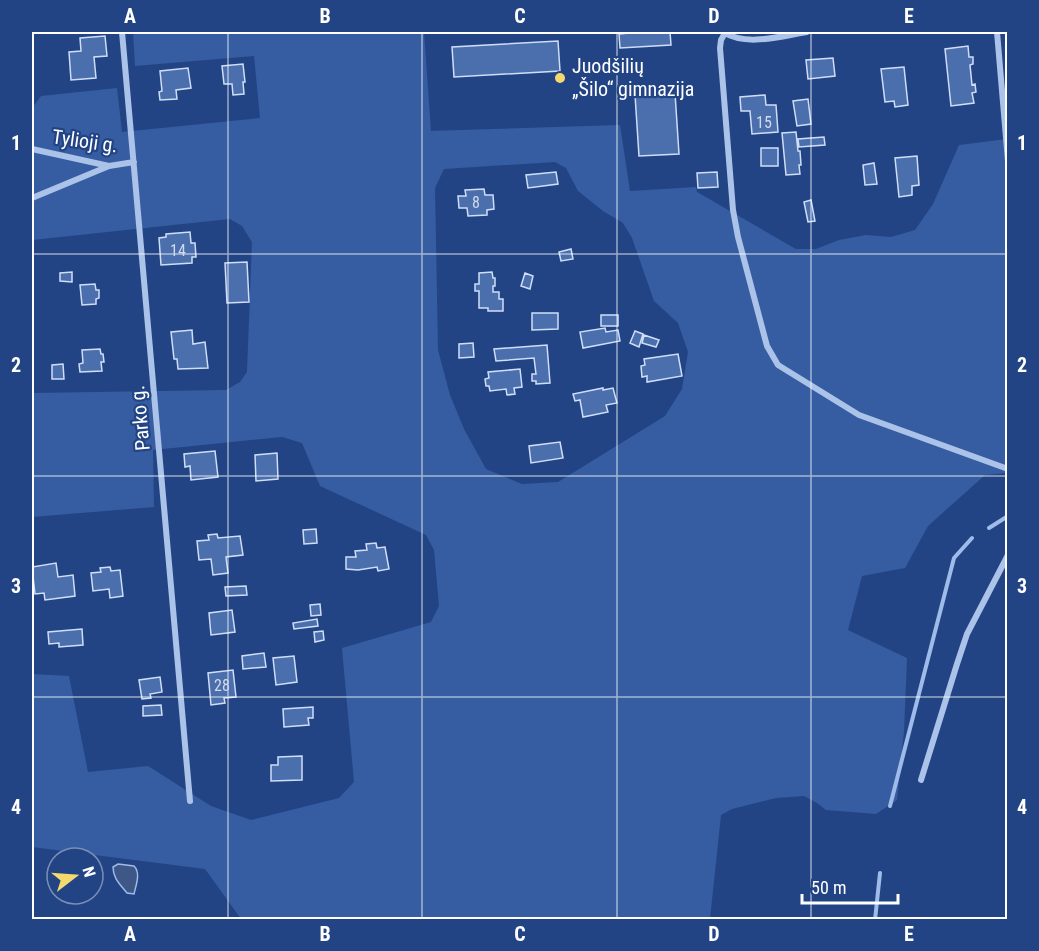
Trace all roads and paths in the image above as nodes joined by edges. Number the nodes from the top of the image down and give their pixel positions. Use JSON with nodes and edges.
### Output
{"nodes":[{"id":1,"x":122,"y":32,"type":"edge"},
{"id":2,"x":724,"y":32,"type":"edge"},
{"id":3,"x":807,"y":32,"type":"edge"},
{"id":4,"x":997,"y":32,"type":"edge"},
{"id":5,"x":32,"y":149,"type":"edge"},
{"id":6,"x":1008,"y":161,"type":"edge"},
{"id":7,"x":134,"y":162,"type":"junction"},
{"id":8,"x":110,"y":166,"type":"junction"},
{"id":9,"x":32,"y":198,"type":"edge"},
{"id":10,"x":1008,"y":469,"type":"edge"},
{"id":11,"x":1008,"y":555,"type":"edge"},
{"id":12,"x":921,"y":780,"type":"dead end"},
{"id":13,"x":190,"y":801,"type":"dead end"}],
"edges":[{"from":1,"to":7,"type":"street","name":"Parko g."},
{"from":2,"to":3,"type":"street"},
{"from":2,"to":10,"type":"street"},
{"from":4,"to":6,"type":"street"},
{"from":5,"to":8,"type":"street","name":"Tylioji g."},
{"from":7,"to":8,"type":"street","name":"Tylioji g."},
{"from":7,"to":13,"type":"street","name":"Parko g."},
{"from":8,"to":9,"type":"street"},
{"from":11,"to":12,"type":"street"}]}
